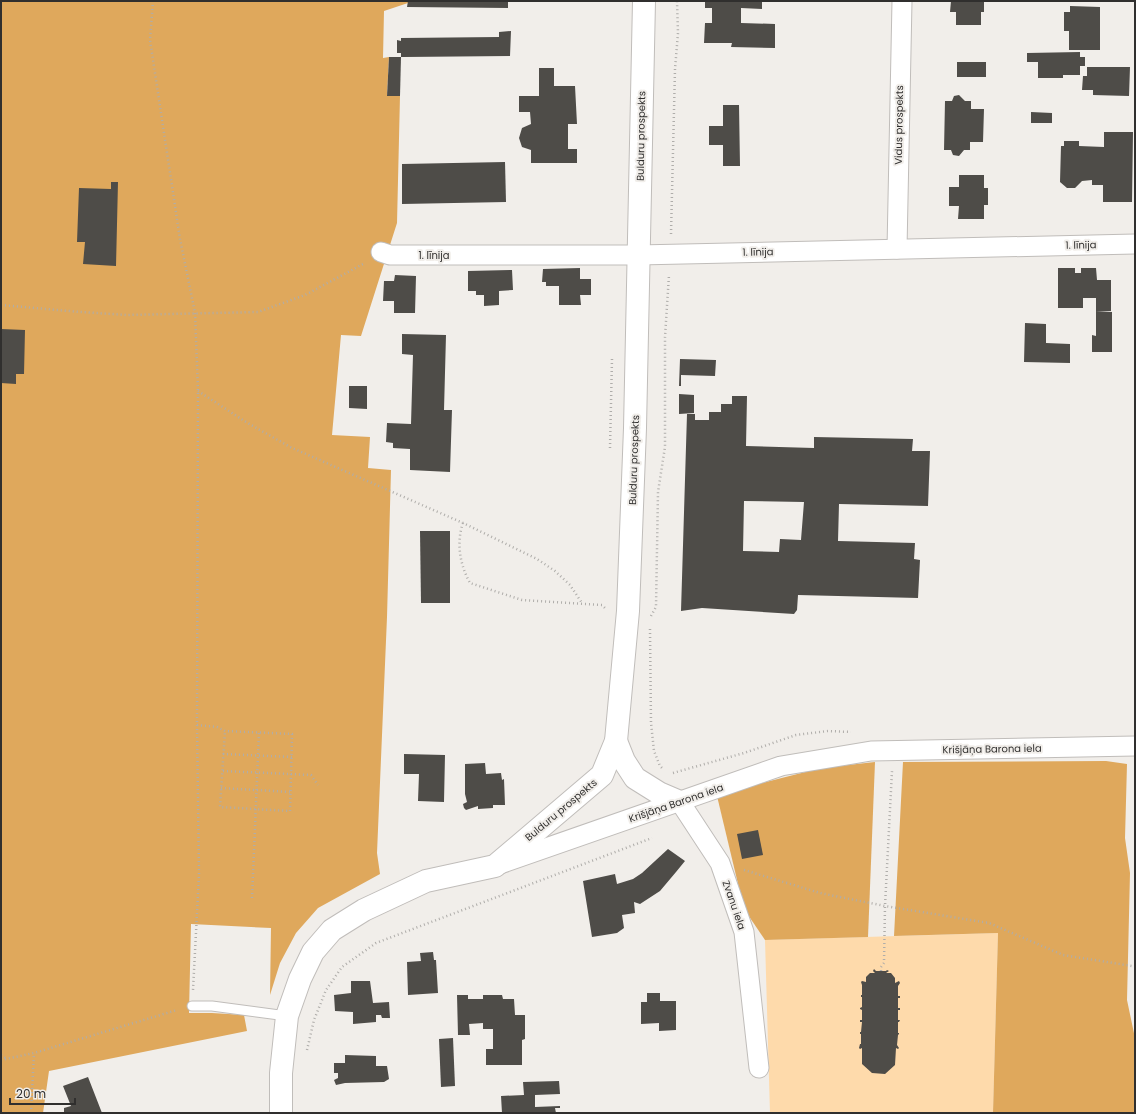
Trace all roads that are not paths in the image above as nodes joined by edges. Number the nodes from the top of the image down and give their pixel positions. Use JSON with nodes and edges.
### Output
{"nodes":[{"id":1,"x":644,"y":1,"type":"edge"},
{"id":2,"x":902,"y":1,"type":"edge"},
{"id":3,"x":1135,"y":244,"type":"edge"},
{"id":4,"x":897,"y":249,"type":"junction"},
{"id":5,"x":381,"y":252,"type":"road end"},
{"id":6,"x":638,"y":255,"type":"junction"},
{"id":7,"x":616,"y":741,"type":"junction"},
{"id":8,"x":1135,"y":746,"type":"edge"},
{"id":9,"x":680,"y":802,"type":"junction"},
{"id":10,"x":495,"y":866,"type":"junction"},
{"id":11,"x":192,"y":1006,"type":"road end"},
{"id":12,"x":287,"y":1016,"type":"junction"},
{"id":13,"x":759,"y":1068,"type":"dead end"},
{"id":14,"x":280,"y":1113,"type":"edge"}],
"edges":[{"from":1,"to":6,"type":"street","name":"Bulduru prospekts"},
{"from":2,"to":4,"type":"street","name":"Vidus prospekts"},
{"from":3,"to":4,"type":"street","name":"1. līnija"},
{"from":4,"to":6,"type":"street","name":"1. līnija"},
{"from":5,"to":6,"type":"street","name":"1. līnija"},
{"from":6,"to":7,"type":"street","name":"Bulduru prospekts"},
{"from":7,"to":9,"type":"street"},
{"from":7,"to":10,"type":"street","name":"Bulduru prospekts"},
{"from":8,"to":9,"type":"street","name":"Krišjāņa Barona iela"},
{"from":9,"to":10,"type":"street","name":"Krišjāņa Barona iela"},
{"from":9,"to":13,"type":"street","name":"Zvanu iela"},
{"from":10,"to":12,"type":"street","name":"Krišjāņa Barona iela"},
{"from":11,"to":12,"type":"lane"},
{"from":12,"to":14,"type":"street","name":"Krišjāņa Barona iela"}]}
